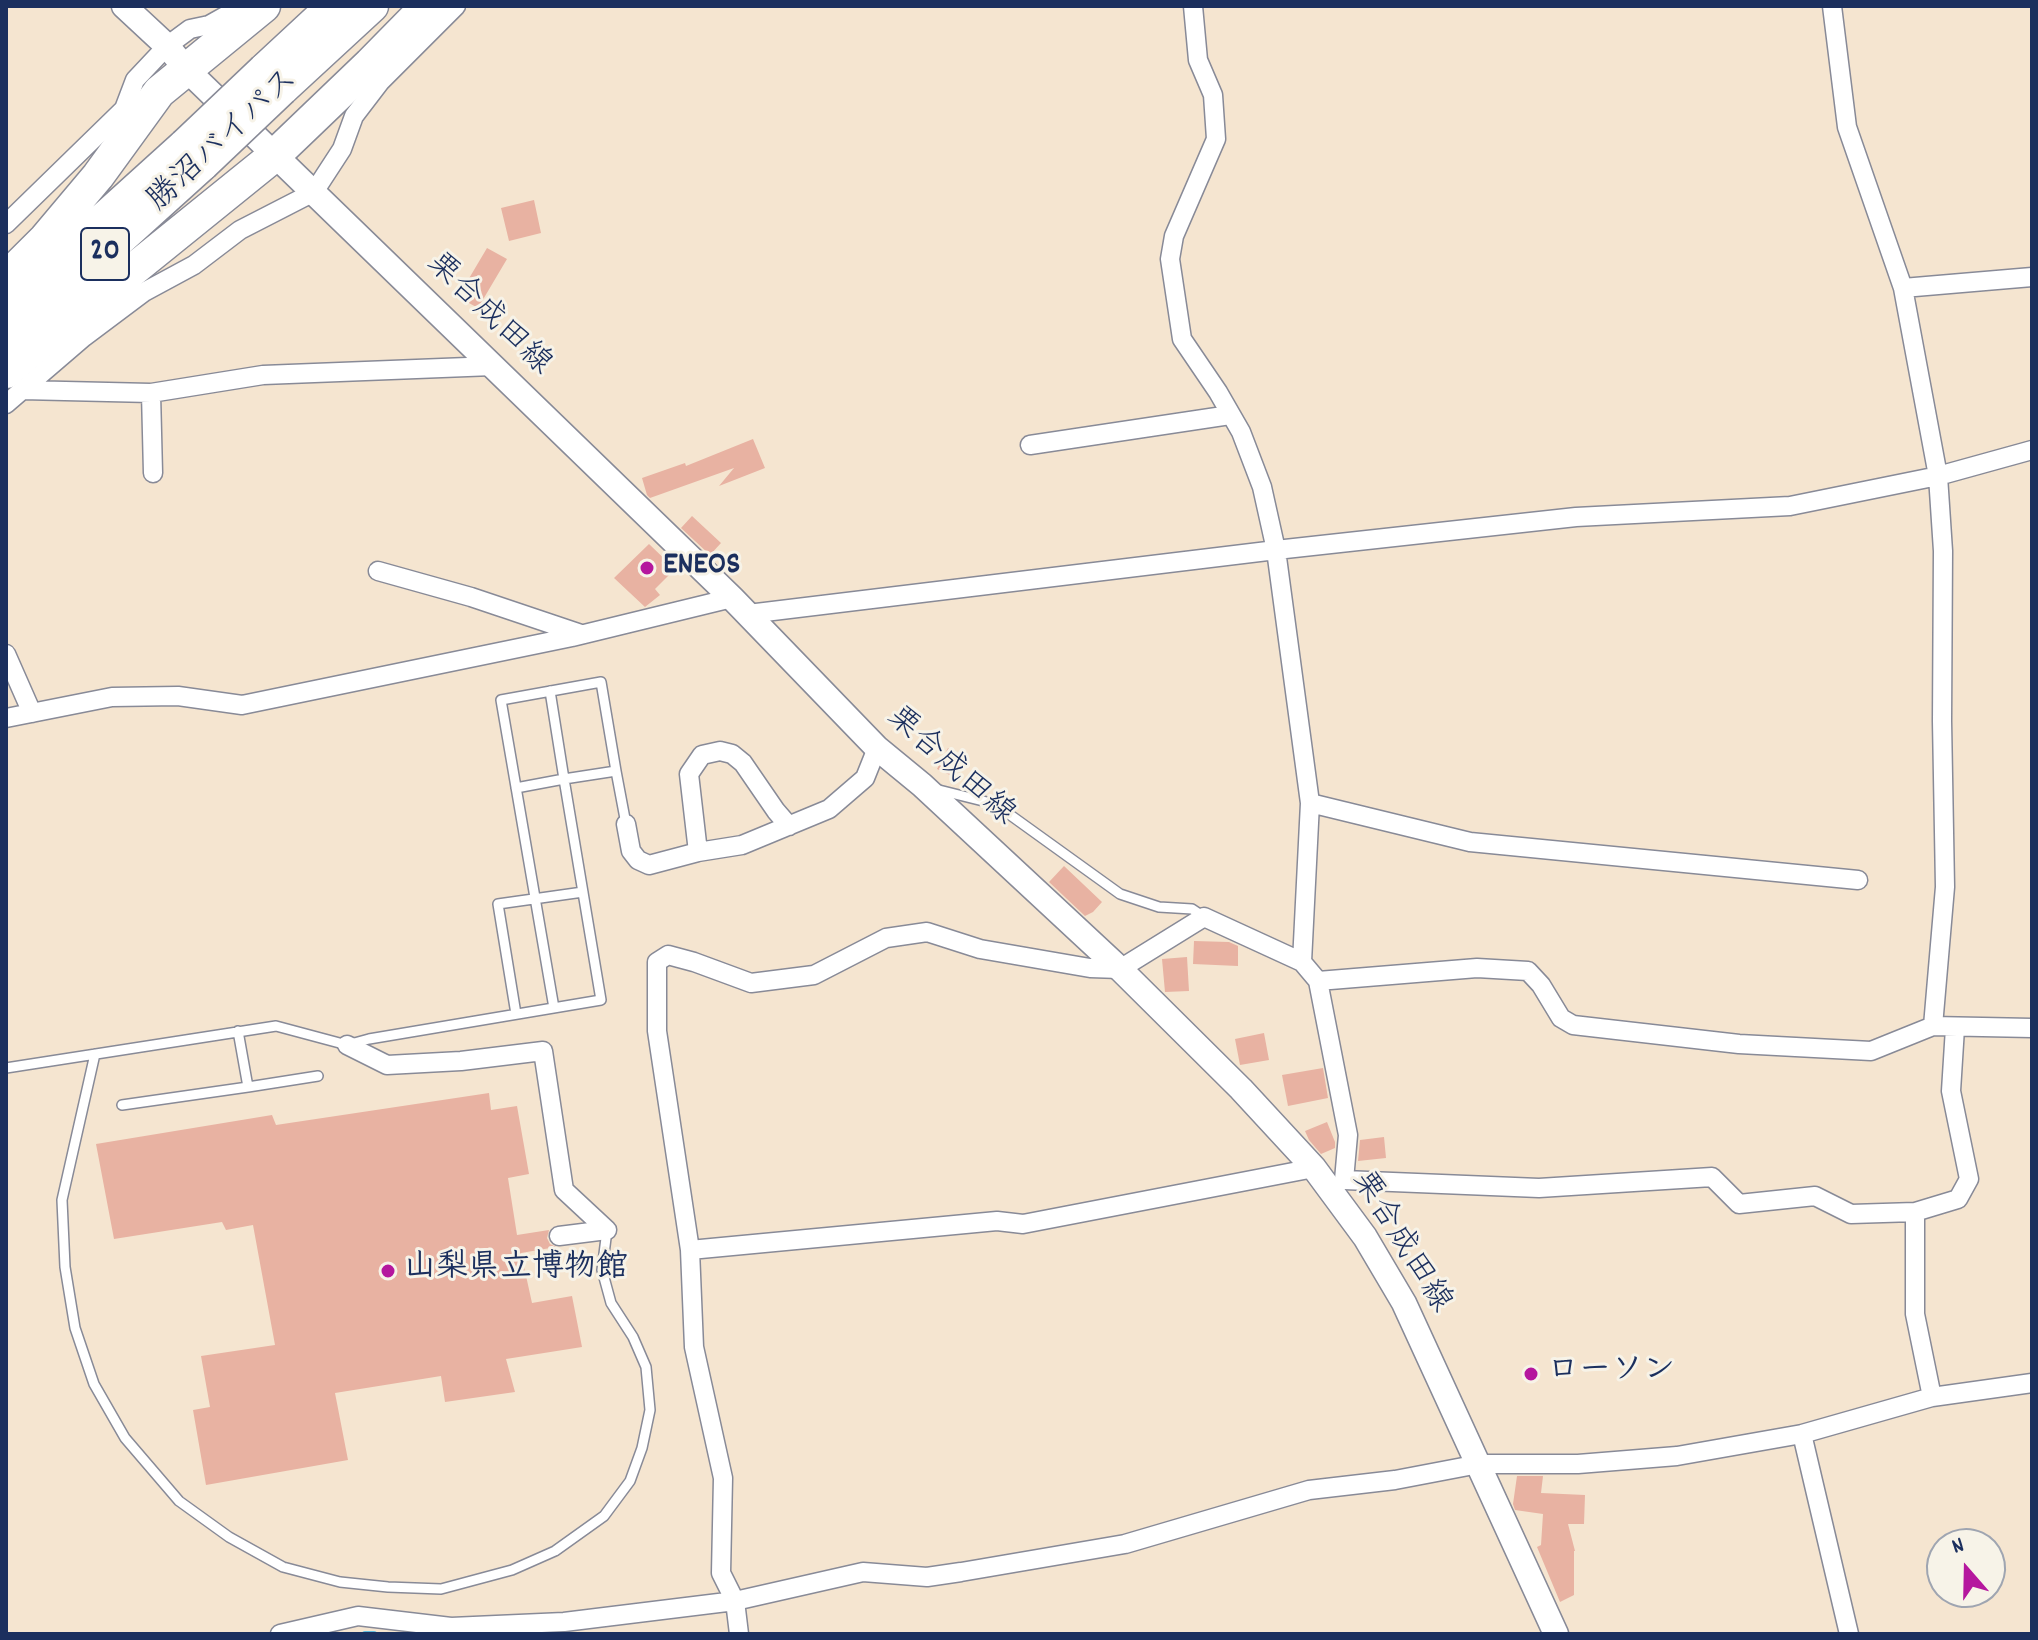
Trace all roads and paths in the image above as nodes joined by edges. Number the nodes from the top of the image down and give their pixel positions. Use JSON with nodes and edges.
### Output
{"nodes":[{"id":1,"x":124,"y":6,"type":"edge"},
{"id":2,"x":243,"y":6,"type":"edge"},
{"id":3,"x":264,"y":6,"type":"edge"},
{"id":4,"x":333,"y":6,"type":"edge"},
{"id":5,"x":372,"y":6,"type":"edge"},
{"id":6,"x":427,"y":6,"type":"edge"},
{"id":7,"x":456,"y":6,"type":"edge"},
{"id":8,"x":1193,"y":6,"type":"edge"},
{"id":9,"x":1832,"y":6,"type":"edge"},
{"id":10,"x":167,"y":46,"type":"junction"},
{"id":11,"x":187,"y":70,"type":"junction"},
{"id":12,"x":273,"y":79,"type":"junction"},
{"id":13,"x":194,"y":155,"type":"junction"},
{"id":14,"x":275,"y":155,"type":"junction"},
{"id":15,"x":314,"y":192,"type":"junction"},
{"id":16,"x":6,"y":224,"type":"edge"},
{"id":17,"x":2032,"y":277,"type":"edge"},
{"id":18,"x":6,"y":278,"type":"edge"},
{"id":19,"x":1903,"y":288,"type":"junction"},
{"id":20,"x":6,"y":307,"type":"edge"},
{"id":21,"x":6,"y":342,"type":"edge"},
{"id":22,"x":493,"y":366,"type":"junction"},
{"id":23,"x":14,"y":381,"type":"edge"},
{"id":24,"x":151,"y":393,"type":"junction"},
{"id":25,"x":6,"y":404,"type":"edge"},
{"id":26,"x":1230,"y":415,"type":"junction"},
{"id":27,"x":1030,"y":445,"type":"dead end"},
{"id":28,"x":2032,"y":450,"type":"edge"},
{"id":29,"x":153,"y":473,"type":"dead end"},
{"id":30,"x":1938,"y":476,"type":"junction"},
{"id":31,"x":1276,"y":550,"type":"junction"},
{"id":32,"x":378,"y":571,"type":"dead end"},
{"id":33,"x":740,"y":606,"type":"junction"},
{"id":34,"x":583,"y":635,"type":"junction"},
{"id":35,"x":6,"y":654,"type":"edge"},
{"id":36,"x":550,"y":691,"type":"junction"},
{"id":37,"x":32,"y":713,"type":"junction"},
{"id":38,"x":6,"y":718,"type":"edge"},
{"id":39,"x":877,"y":748,"type":"junction"},
{"id":40,"x":616,"y":771,"type":"junction"},
{"id":41,"x":564,"y":779,"type":"junction"},
{"id":42,"x":922,"y":785,"type":"junction"},
{"id":43,"x":516,"y":788,"type":"junction"},
{"id":44,"x":1310,"y":803,"type":"junction"},
{"id":45,"x":626,"y":824,"type":"joint"},
{"id":46,"x":789,"y":826,"type":"junction"},
{"id":47,"x":698,"y":852,"type":"junction"},
{"id":48,"x":1858,"y":880,"type":"dead end"},
{"id":49,"x":583,"y":892,"type":"junction"},
{"id":50,"x":535,"y":898,"type":"junction"},
{"id":51,"x":1204,"y":917,"type":"junction"},
{"id":52,"x":1302,"y":962,"type":"junction"},
{"id":53,"x":1120,"y":969,"type":"junction"},
{"id":54,"x":1318,"y":981,"type":"junction"},
{"id":55,"x":554,"y":1008,"type":"junction"},
{"id":56,"x":516,"y":1014,"type":"junction"},
{"id":57,"x":1933,"y":1026,"type":"junction"},
{"id":58,"x":1955,"y":1028,"type":"junction"},
{"id":59,"x":2032,"y":1028,"type":"edge"},
{"id":60,"x":238,"y":1031,"type":"junction"},
{"id":61,"x":347,"y":1045,"type":"junction"},
{"id":62,"x":95,"y":1054,"type":"junction"},
{"id":63,"x":6,"y":1068,"type":"edge"},
{"id":64,"x":318,"y":1076,"type":"dead end"},
{"id":65,"x":248,"y":1087,"type":"junction"},
{"id":66,"x":122,"y":1105,"type":"dead end"},
{"id":67,"x":1327,"y":1176,"type":"junction"},
{"id":68,"x":1915,"y":1212,"type":"junction"},
{"id":69,"x":607,"y":1230,"type":"junction"},
{"id":70,"x":559,"y":1236,"type":"dead end"},
{"id":71,"x":690,"y":1250,"type":"junction"},
{"id":72,"x":2032,"y":1383,"type":"edge"},
{"id":73,"x":1932,"y":1397,"type":"junction"},
{"id":74,"x":1802,"y":1434,"type":"junction"},
{"id":75,"x":1479,"y":1464,"type":"junction"},
{"id":76,"x":735,"y":1601,"type":"junction"},
{"id":77,"x":396,"y":1627,"type":"edge"},
{"id":78,"x":280,"y":1634,"type":"edge"},
{"id":79,"x":739,"y":1634,"type":"edge"},
{"id":80,"x":1556,"y":1634,"type":"edge"},
{"id":81,"x":1849,"y":1634,"type":"edge"}],
"edges":[{"from":1,"to":10,"type":"main road","name":"栗合成田線"},
{"from":2,"to":10,"type":"street"},
{"from":3,"to":11,"type":"highway"},
{"from":4,"to":12,"type":"highway","number":"20"},
{"from":5,"to":12,"type":"highway","name":"勝沼バイパス","number":"20"},
{"from":6,"to":14,"type":"highway"},
{"from":7,"to":15,"type":"street"},
{"from":8,"to":26,"type":"street"},
{"from":9,"to":19,"type":"street"},
{"from":10,"to":11,"type":"main road","name":"栗合成田線"},
{"from":10,"to":16,"type":"street"},
{"from":11,"to":14,"type":"main road","name":"栗合成田線"},
{"from":11,"to":18,"type":"highway"},
{"from":12,"to":13,"type":"highway","name":"勝沼バイパス","number":"20","bridge":true},
{"from":13,"to":20,"type":"highway","number":"20"},
{"from":13,"to":21,"type":"highway","name":"勝沼バイパス","number":"20"},
{"from":14,"to":15,"type":"main road","name":"栗合成田線"},
{"from":14,"to":23,"type":"highway"},
{"from":15,"to":22,"type":"main road","name":"栗合成田線"},
{"from":15,"to":23,"type":"street"},
{"from":17,"to":19,"type":"street"},
{"from":19,"to":30,"type":"street"},
{"from":22,"to":24,"type":"street"},
{"from":22,"to":33,"type":"main road","name":"栗合成田線"},
{"from":23,"to":24,"type":"street"},
{"from":23,"to":25,"type":"street"},
{"from":24,"to":29,"type":"street"},
{"from":26,"to":27,"type":"street"},
{"from":26,"to":31,"type":"street"},
{"from":28,"to":30,"type":"street"},
{"from":30,"to":31,"type":"street"},
{"from":30,"to":57,"type":"street"},
{"from":31,"to":33,"type":"street"},
{"from":31,"to":44,"type":"street"},
{"from":32,"to":34,"type":"street"},
{"from":33,"to":34,"type":"street"},
{"from":33,"to":39,"type":"main road","name":"栗合成田線"},
{"from":34,"to":37,"type":"street"},
{"from":35,"to":37,"type":"street"},
{"from":36,"to":40,"type":"lane"},
{"from":36,"to":41,"type":"lane"},
{"from":36,"to":43,"type":"lane"},
{"from":37,"to":38,"type":"street"},
{"from":39,"to":42,"type":"main road","name":"栗合成田線"},
{"from":39,"to":46,"type":"street"},
{"from":40,"to":41,"type":"lane"},
{"from":40,"to":45,"type":"lane"},
{"from":41,"to":43,"type":"lane"},
{"from":41,"to":49,"type":"lane"},
{"from":42,"to":51,"type":"lane"},
{"from":42,"to":53,"type":"main road","name":"栗合成田線"},
{"from":43,"to":50,"type":"lane"},
{"from":44,"to":48,"type":"street"},
{"from":44,"to":52,"type":"street"},
{"from":45,"to":47,"type":"street"},
{"from":46,"to":47,"type":"street"},
{"from":46,"to":47,"type":"street"},
{"from":49,"to":50,"type":"lane"},
{"from":49,"to":55,"type":"lane"},
{"from":50,"to":55,"type":"lane"},
{"from":50,"to":56,"type":"lane"},
{"from":51,"to":52,"type":"street"},
{"from":51,"to":53,"type":"street"},
{"from":52,"to":54,"type":"street"},
{"from":53,"to":67,"type":"main road","name":"栗合成田線"},
{"from":53,"to":71,"type":"street"},
{"from":54,"to":57,"type":"street"},
{"from":54,"to":67,"type":"street"},
{"from":55,"to":56,"type":"lane"},
{"from":56,"to":61,"type":"lane"},
{"from":57,"to":58,"type":"street"},
{"from":58,"to":59,"type":"street"},
{"from":58,"to":68,"type":"street"},
{"from":60,"to":61,"type":"lane"},
{"from":60,"to":62,"type":"lane"},
{"from":60,"to":65,"type":"lane"},
{"from":61,"to":69,"type":"street"},
{"from":62,"to":63,"type":"lane"},
{"from":62,"to":69,"type":"lane"},
{"from":64,"to":65,"type":"lane"},
{"from":65,"to":66,"type":"lane"},
{"from":67,"to":68,"type":"street"},
{"from":67,"to":71,"type":"street"},
{"from":67,"to":75,"type":"main road","name":"栗合成田線"},
{"from":68,"to":73,"type":"street"},
{"from":69,"to":70,"type":"street"},
{"from":71,"to":76,"type":"street"},
{"from":72,"to":73,"type":"street"},
{"from":73,"to":74,"type":"street"},
{"from":74,"to":75,"type":"street"},
{"from":74,"to":81,"type":"street"},
{"from":75,"to":76,"type":"street"},
{"from":75,"to":80,"type":"main road","name":"栗合成田線"},
{"from":76,"to":77,"type":"street"},
{"from":76,"to":79,"type":"street"},
{"from":77,"to":78,"type":"street"}]}
